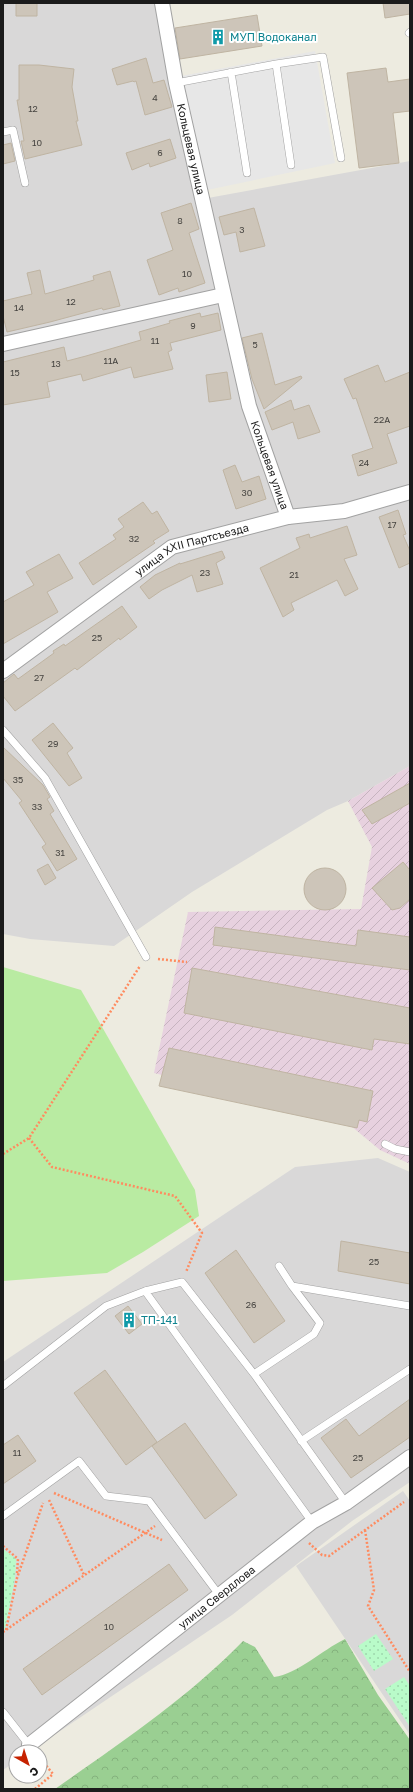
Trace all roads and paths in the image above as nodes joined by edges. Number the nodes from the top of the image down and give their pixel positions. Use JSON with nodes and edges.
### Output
{"nodes":[{"id":1,"x":162,"y":3,"type":"edge"},
{"id":2,"x":276,"y":64,"type":"junction"},
{"id":3,"x":231,"y":72,"type":"junction"},
{"id":4,"x":176,"y":83,"type":"junction"},
{"id":5,"x":3,"y":132,"type":"edge"},
{"id":6,"x":341,"y":158,"type":"dead end"},
{"id":7,"x":291,"y":165,"type":"dead end"},
{"id":8,"x":247,"y":173,"type":"dead end"},
{"id":9,"x":25,"y":183,"type":"dead end"},
{"id":10,"x":223,"y":295,"type":"junction"},
{"id":11,"x":3,"y":344,"type":"edge"},
{"id":12,"x":410,"y":492,"type":"edge"},
{"id":13,"x":288,"y":517,"type":"junction"},
{"id":14,"x":3,"y":671,"type":"edge"},
{"id":15,"x":3,"y":730,"type":"edge"},
{"id":16,"x":146,"y":957,"type":"junction"},
{"id":17,"x":187,"y":962,"type":"dead end"},
{"id":18,"x":29,"y":1138,"type":"junction"},
{"id":19,"x":385,"y":1144,"type":"dead end"},
{"id":20,"x":410,"y":1152,"type":"edge"},
{"id":21,"x":3,"y":1154,"type":"edge"},
{"id":22,"x":279,"y":1266,"type":"dead end"},
{"id":23,"x":182,"y":1282,"type":"junction"},
{"id":24,"x":292,"y":1286,"type":"junction"},
{"id":25,"x":145,"y":1291,"type":"junction"},
{"id":26,"x":410,"y":1306,"type":"edge"},
{"id":27,"x":410,"y":1369,"type":"edge"},
{"id":28,"x":254,"y":1374,"type":"junction"},
{"id":29,"x":3,"y":1386,"type":"edge"},
{"id":30,"x":301,"y":1441,"type":"junction"},
{"id":31,"x":410,"y":1457,"type":"edge"},
{"id":32,"x":54,"y":1493,"type":"dead end"},
{"id":33,"x":49,"y":1500,"type":"dead end"},
{"id":34,"x":43,"y":1502,"type":"dead end"},
{"id":35,"x":404,"y":1502,"type":"dead end"},
{"id":36,"x":346,"y":1503,"type":"junction"},
{"id":37,"x":3,"y":1516,"type":"edge"},
{"id":38,"x":164,"y":1520,"type":"junction"},
{"id":39,"x":312,"y":1522,"type":"junction"},
{"id":40,"x":365,"y":1530,"type":"junction"},
{"id":41,"x":146,"y":1533,"type":"junction"},
{"id":42,"x":298,"y":1533,"type":"junction"},
{"id":43,"x":3,"y":1546,"type":"edge"},
{"id":44,"x":186,"y":1550,"type":"junction"},
{"id":45,"x":84,"y":1576,"type":"junction"},
{"id":46,"x":17,"y":1578,"type":"junction"},
{"id":47,"x":220,"y":1596,"type":"junction"},
{"id":48,"x":4,"y":1631,"type":"edge"},
{"id":49,"x":410,"y":1672,"type":"edge"},
{"id":50,"x":3,"y":1712,"type":"edge"},
{"id":51,"x":28,"y":1744,"type":"edge"},
{"id":52,"x":30,"y":1744,"type":"edge"},
{"id":53,"x":48,"y":1769,"type":"edge"},
{"id":54,"x":48,"y":1778,"type":"edge"}],
"edges":[{"from":1,"to":4,"type":"street","name":"Кольцевая улица"},
{"from":2,"to":3,"type":"lane"},
{"from":2,"to":6,"type":"lane"},
{"from":2,"to":7,"type":"lane"},
{"from":3,"to":4,"type":"lane"},
{"from":3,"to":8,"type":"lane"},
{"from":4,"to":10,"type":"street","name":"Кольцевая улица"},
{"from":5,"to":9,"type":"lane"},
{"from":10,"to":11,"type":"street"},
{"from":10,"to":13,"type":"street","name":"Кольцевая улица"},
{"from":12,"to":13,"type":"street","name":"улица XXII Партсъезда"},
{"from":13,"to":14,"type":"street","name":"улица XXII Партсъезда"},
{"from":15,"to":16,"type":"lane"},
{"from":16,"to":17,"type":"path"},
{"from":16,"to":18,"type":"path"},
{"from":18,"to":21,"type":"path"},
{"from":18,"to":23,"type":"path"},
{"from":19,"to":20,"type":"lane"},
{"from":22,"to":24,"type":"lane"},
{"from":23,"to":25,"type":"lane"},
{"from":23,"to":28,"type":"lane"},
{"from":24,"to":26,"type":"lane"},
{"from":24,"to":28,"type":"lane"},
{"from":25,"to":29,"type":"lane"},
{"from":25,"to":39,"type":"lane"},
{"from":27,"to":30,"type":"lane"},
{"from":28,"to":30,"type":"lane"},
{"from":30,"to":36,"type":"lane"},
{"from":31,"to":36,"type":"street","name":"улица Свердлова"},
{"from":32,"to":41,"type":"path"},
{"from":33,"to":45,"type":"path"},
{"from":34,"to":46,"type":"path"},
{"from":35,"to":40,"type":"path"},
{"from":36,"to":39,"type":"street","name":"улица Свердлова"},
{"from":37,"to":38,"type":"lane"},
{"from":38,"to":41,"type":"path"},
{"from":38,"to":44,"type":"lane"},
{"from":39,"to":42,"type":"street","name":"улица Свердлова"},
{"from":40,"to":42,"type":"path"},
{"from":40,"to":49,"type":"path"},
{"from":41,"to":44,"type":"path"},
{"from":41,"to":45,"type":"path"},
{"from":42,"to":47,"type":"street","name":"улица Свердлова"},
{"from":43,"to":46,"type":"path"},
{"from":44,"to":47,"type":"lane"},
{"from":45,"to":48,"type":"path"},
{"from":46,"to":48,"type":"path"},
{"from":47,"to":52,"type":"street","name":"улица Свердлова"},
{"from":50,"to":51,"type":"lane"},
{"from":53,"to":54,"type":"path"}]}
